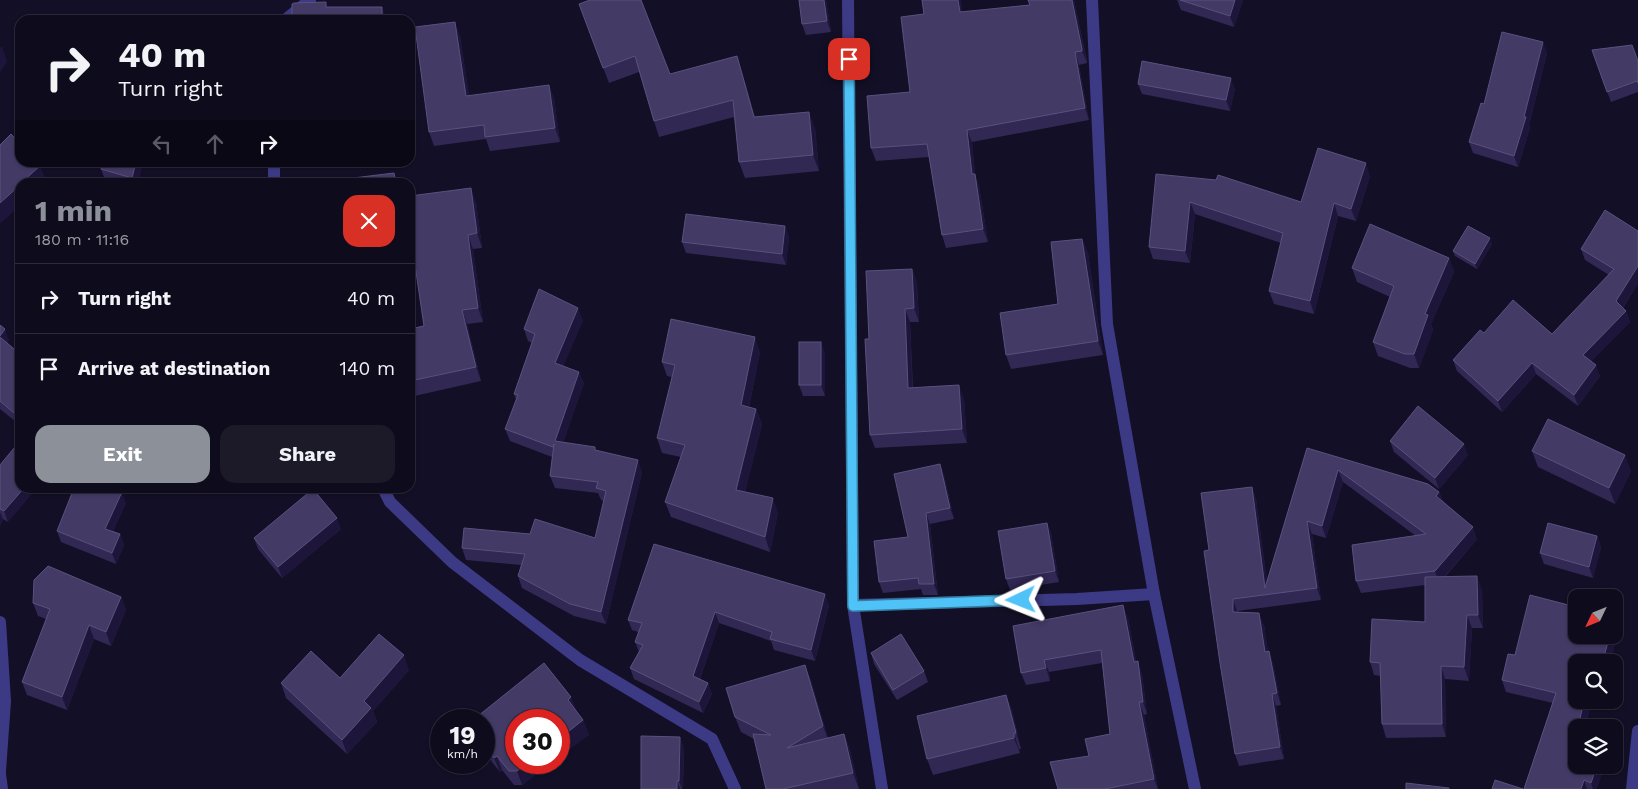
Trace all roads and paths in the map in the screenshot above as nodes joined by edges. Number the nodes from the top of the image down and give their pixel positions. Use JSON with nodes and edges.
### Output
{"nodes":[{"id":1,"x":310,"y":0,"type":"edge"},
{"id":2,"x":848,"y":0,"type":"edge"},
{"id":3,"x":1092,"y":0,"type":"edge"},
{"id":4,"x":291,"y":15,"type":"edge"},
{"id":5,"x":386,"y":493,"type":"edge"},
{"id":6,"x":1154,"y":594,"type":"junction"},
{"id":7,"x":853,"y":606,"type":"junction"},
{"id":8,"x":0,"y":622,"type":"edge"},
{"id":9,"x":1638,"y":731,"type":"edge"},
{"id":10,"x":0,"y":773,"type":"edge"},
{"id":11,"x":2,"y":789,"type":"edge"},
{"id":12,"x":735,"y":789,"type":"edge"},
{"id":13,"x":882,"y":789,"type":"edge"},
{"id":14,"x":1195,"y":789,"type":"edge"},
{"id":15,"x":1632,"y":789,"type":"edge"}],
"edges":[{"from":1,"to":4,"type":"street"},
{"from":2,"to":7,"type":"street"},
{"from":3,"to":6,"type":"street"},
{"from":5,"to":12,"type":"street"},
{"from":6,"to":7,"type":"street"},
{"from":6,"to":14,"type":"street"},
{"from":7,"to":13,"type":"street"},
{"from":8,"to":10,"type":"street"},
{"from":9,"to":15,"type":"street"},
{"from":10,"to":11,"type":"street"}]}
